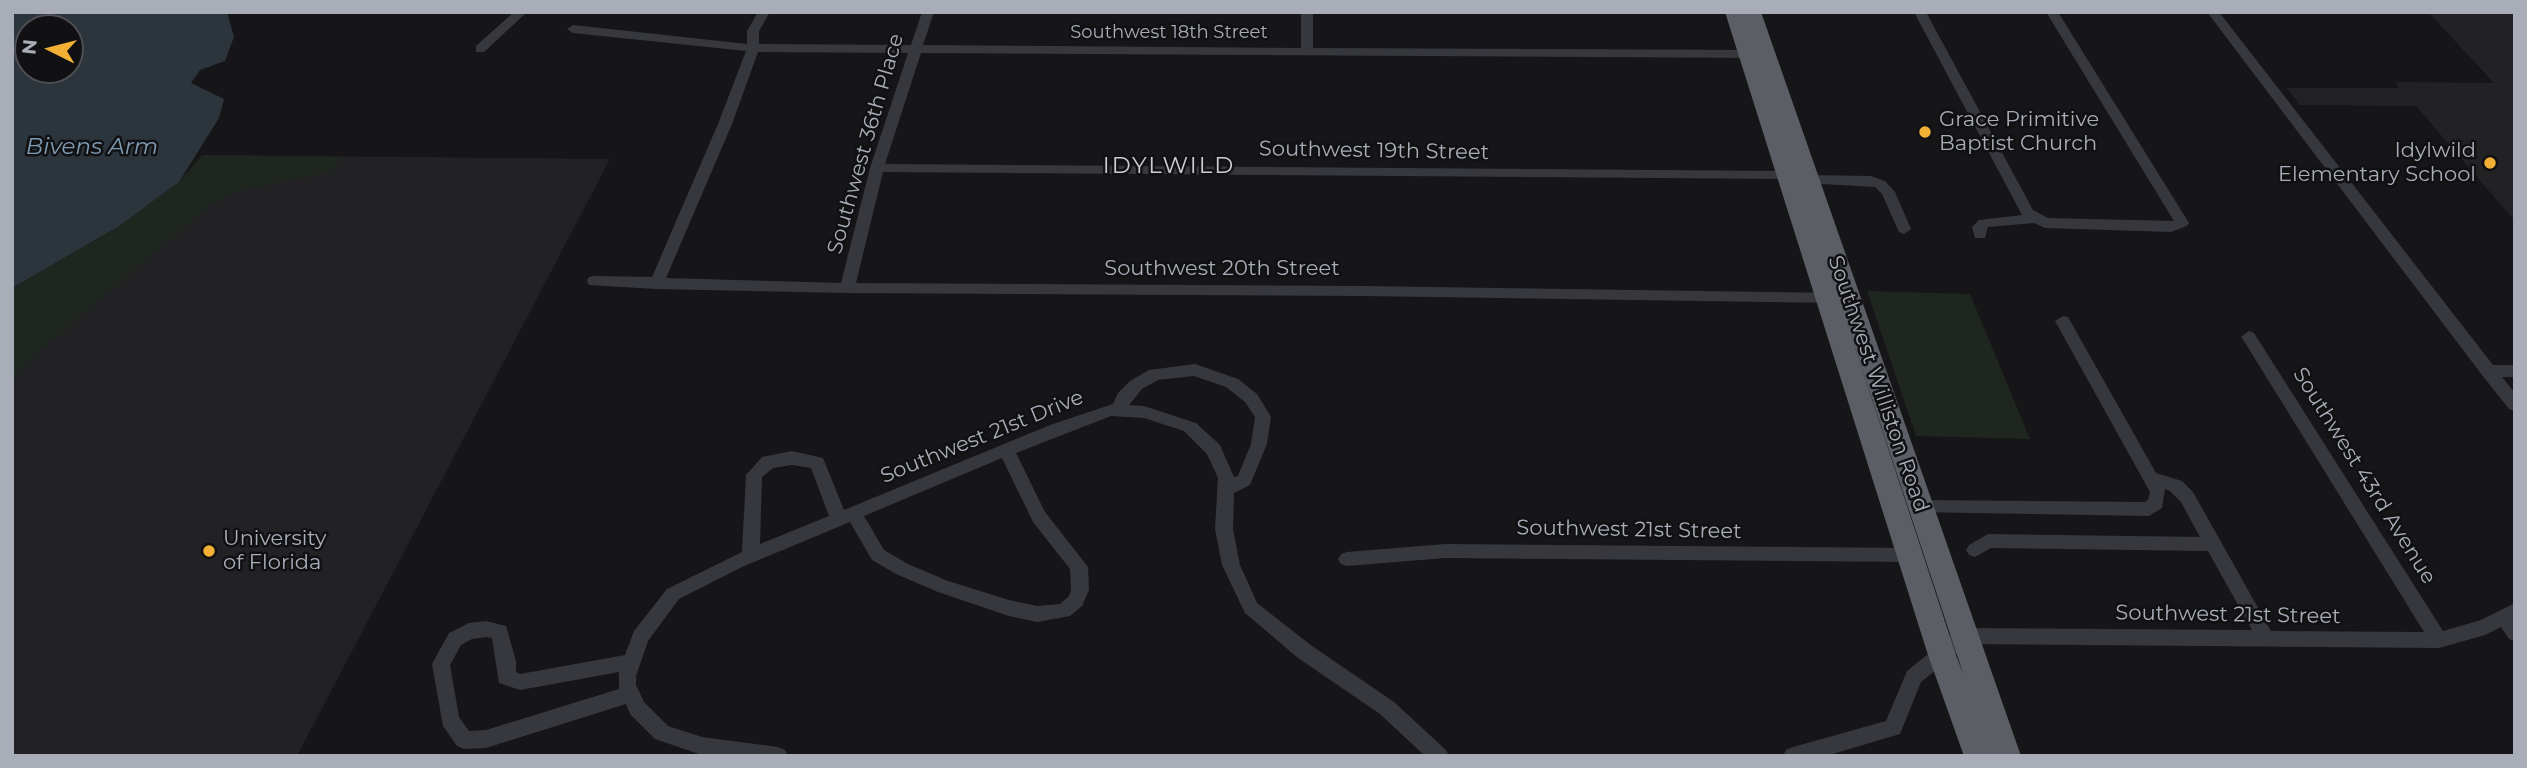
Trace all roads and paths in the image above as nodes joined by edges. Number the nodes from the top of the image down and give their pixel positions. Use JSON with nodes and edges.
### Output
{"nodes":[{"id":1,"x":521,"y":12,"type":"edge"},
{"id":2,"x":764,"y":12,"type":"edge"},
{"id":3,"x":928,"y":12,"type":"edge"},
{"id":4,"x":1307,"y":12,"type":"edge"},
{"id":5,"x":1734,"y":12,"type":"edge"},
{"id":6,"x":1752,"y":12,"type":"edge"},
{"id":7,"x":1920,"y":12,"type":"edge"},
{"id":8,"x":2052,"y":12,"type":"edge"},
{"id":9,"x":2213,"y":12,"type":"edge"},
{"id":10,"x":573,"y":29,"type":"dead end"},
{"id":11,"x":753,"y":48,"type":"junction"},
{"id":12,"x":914,"y":49,"type":"junction"},
{"id":13,"x":480,"y":50,"type":"dead end"},
{"id":14,"x":1307,"y":51,"type":"junction"},
{"id":15,"x":1757,"y":54,"type":"junction"},
{"id":16,"x":877,"y":168,"type":"junction"},
{"id":17,"x":1786,"y":175,"type":"junction"},
{"id":18,"x":1809,"y":180,"type":"junction"},
{"id":19,"x":2035,"y":218,"type":"junction"},
{"id":20,"x":1903,"y":229,"type":"dead end"},
{"id":21,"x":1980,"y":235,"type":"dead end"},
{"id":22,"x":594,"y":281,"type":"dead end"},
{"id":23,"x":656,"y":284,"type":"junction"},
{"id":24,"x":846,"y":288,"type":"junction"},
{"id":25,"x":1838,"y":298,"type":"junction"},
{"id":26,"x":2063,"y":321,"type":"dead end"},
{"id":27,"x":2249,"y":337,"type":"dead end"},
{"id":28,"x":2488,"y":371,"type":"junction"},
{"id":29,"x":2515,"y":371,"type":"edge"},
{"id":30,"x":2515,"y":405,"type":"edge"},
{"id":31,"x":1118,"y":411,"type":"junction"},
{"id":32,"x":1007,"y":451,"type":"junction"},
{"id":33,"x":2150,"y":478,"type":"junction"},
{"id":34,"x":1226,"y":489,"type":"junction"},
{"id":35,"x":1920,"y":507,"type":"junction"},
{"id":36,"x":847,"y":517,"type":"junction"},
{"id":37,"x":2215,"y":544,"type":"junction"},
{"id":38,"x":1975,"y":550,"type":"dead end"},
{"id":39,"x":1911,"y":555,"type":"junction"},
{"id":40,"x":751,"y":556,"type":"junction"},
{"id":41,"x":1347,"y":559,"type":"dead end"},
{"id":42,"x":2511,"y":621,"type":"edge"},
{"id":43,"x":2265,"y":637,"type":"junction"},
{"id":44,"x":2439,"y":640,"type":"junction"},
{"id":45,"x":1953,"y":646,"type":"junction"},
{"id":46,"x":630,"y":677,"type":"junction"},
{"id":47,"x":778,"y":756,"type":"edge"},
{"id":48,"x":1439,"y":756,"type":"edge"},
{"id":49,"x":1793,"y":756,"type":"edge"},
{"id":50,"x":1979,"y":756,"type":"edge"},
{"id":51,"x":2006,"y":756,"type":"edge"}],
"edges":[{"from":1,"to":13,"type":"street"},
{"from":2,"to":11,"type":"street"},
{"from":3,"to":12,"type":"street","name":"Southwest 36th Place"},
{"from":4,"to":14,"type":"street"},
{"from":5,"to":15,"type":"highway","name":"Southwest Williston Road"},
{"from":6,"to":15,"type":"highway","name":"Southwest Williston Road"},
{"from":7,"to":19,"type":"street"},
{"from":8,"to":19,"type":"street"},
{"from":9,"to":28,"type":"street"},
{"from":10,"to":11,"type":"street","name":"Southwest 18th Street"},
{"from":11,"to":12,"type":"street","name":"Southwest 18th Street"},
{"from":11,"to":23,"type":"street"},
{"from":12,"to":14,"type":"street","name":"Southwest 18th Street"},
{"from":12,"to":16,"type":"street","name":"Southwest 36th Place"},
{"from":14,"to":15,"type":"street","name":"Southwest 18th Street"},
{"from":15,"to":17,"type":"highway","name":"Southwest Williston Road"},
{"from":15,"to":18,"type":"highway","name":"Southwest Williston Road"},
{"from":16,"to":17,"type":"street","name":"Southwest 19th Street"},
{"from":16,"to":24,"type":"street","name":"Southwest 36th Place"},
{"from":17,"to":25,"type":"highway","name":"Southwest Williston Road"},
{"from":18,"to":20,"type":"street"},
{"from":18,"to":25,"type":"highway","name":"Southwest Williston Road"},
{"from":19,"to":21,"type":"street"},
{"from":22,"to":23,"type":"street","name":"Southwest 20th Street"},
{"from":23,"to":24,"type":"street","name":"Southwest 20th Street"},
{"from":24,"to":25,"type":"street","name":"Southwest 20th Street"},
{"from":25,"to":35,"type":"highway","name":"Southwest Williston Road"},
{"from":25,"to":39,"type":"highway","name":"Southwest Williston Road"},
{"from":26,"to":33,"type":"street"},
{"from":27,"to":44,"type":"street","name":"Southwest 43rd Avenue"},
{"from":28,"to":29,"type":"street"},
{"from":28,"to":30,"type":"street"},
{"from":31,"to":32,"type":"street","name":"Southwest 21st Drive"},
{"from":31,"to":34,"type":"street","name":"Southwest 21st Drive"},
{"from":31,"to":34,"type":"street"},
{"from":32,"to":36,"type":"street","name":"Southwest 21st Drive"},
{"from":32,"to":36,"type":"street"},
{"from":33,"to":35,"type":"street"},
{"from":33,"to":37,"type":"street"},
{"from":34,"to":48,"type":"street","name":"Southwest 21st Drive"},
{"from":35,"to":45,"type":"highway","name":"Southwest Williston Road"},
{"from":36,"to":40,"type":"street","name":"Southwest 21st Drive"},
{"from":36,"to":40,"type":"street"},
{"from":37,"to":38,"type":"street"},
{"from":37,"to":43,"type":"street"},
{"from":39,"to":41,"type":"street","name":"Southwest 21st Street"},
{"from":39,"to":45,"type":"highway","name":"Southwest Williston Road"},
{"from":40,"to":46,"type":"street","name":"Southwest 21st Drive"},
{"from":42,"to":44,"type":"street","name":"Southwest 21st Street"},
{"from":43,"to":44,"type":"street","name":"Southwest 21st Street"},
{"from":43,"to":45,"type":"street","name":"Southwest 21st Street"},
{"from":45,"to":49,"type":"street"},
{"from":45,"to":50,"type":"highway","name":"Southwest Williston Road"},
{"from":45,"to":51,"type":"highway","name":"Southwest Williston Road"},
{"from":46,"to":46,"type":"street"},
{"from":46,"to":47,"type":"street"}]}
